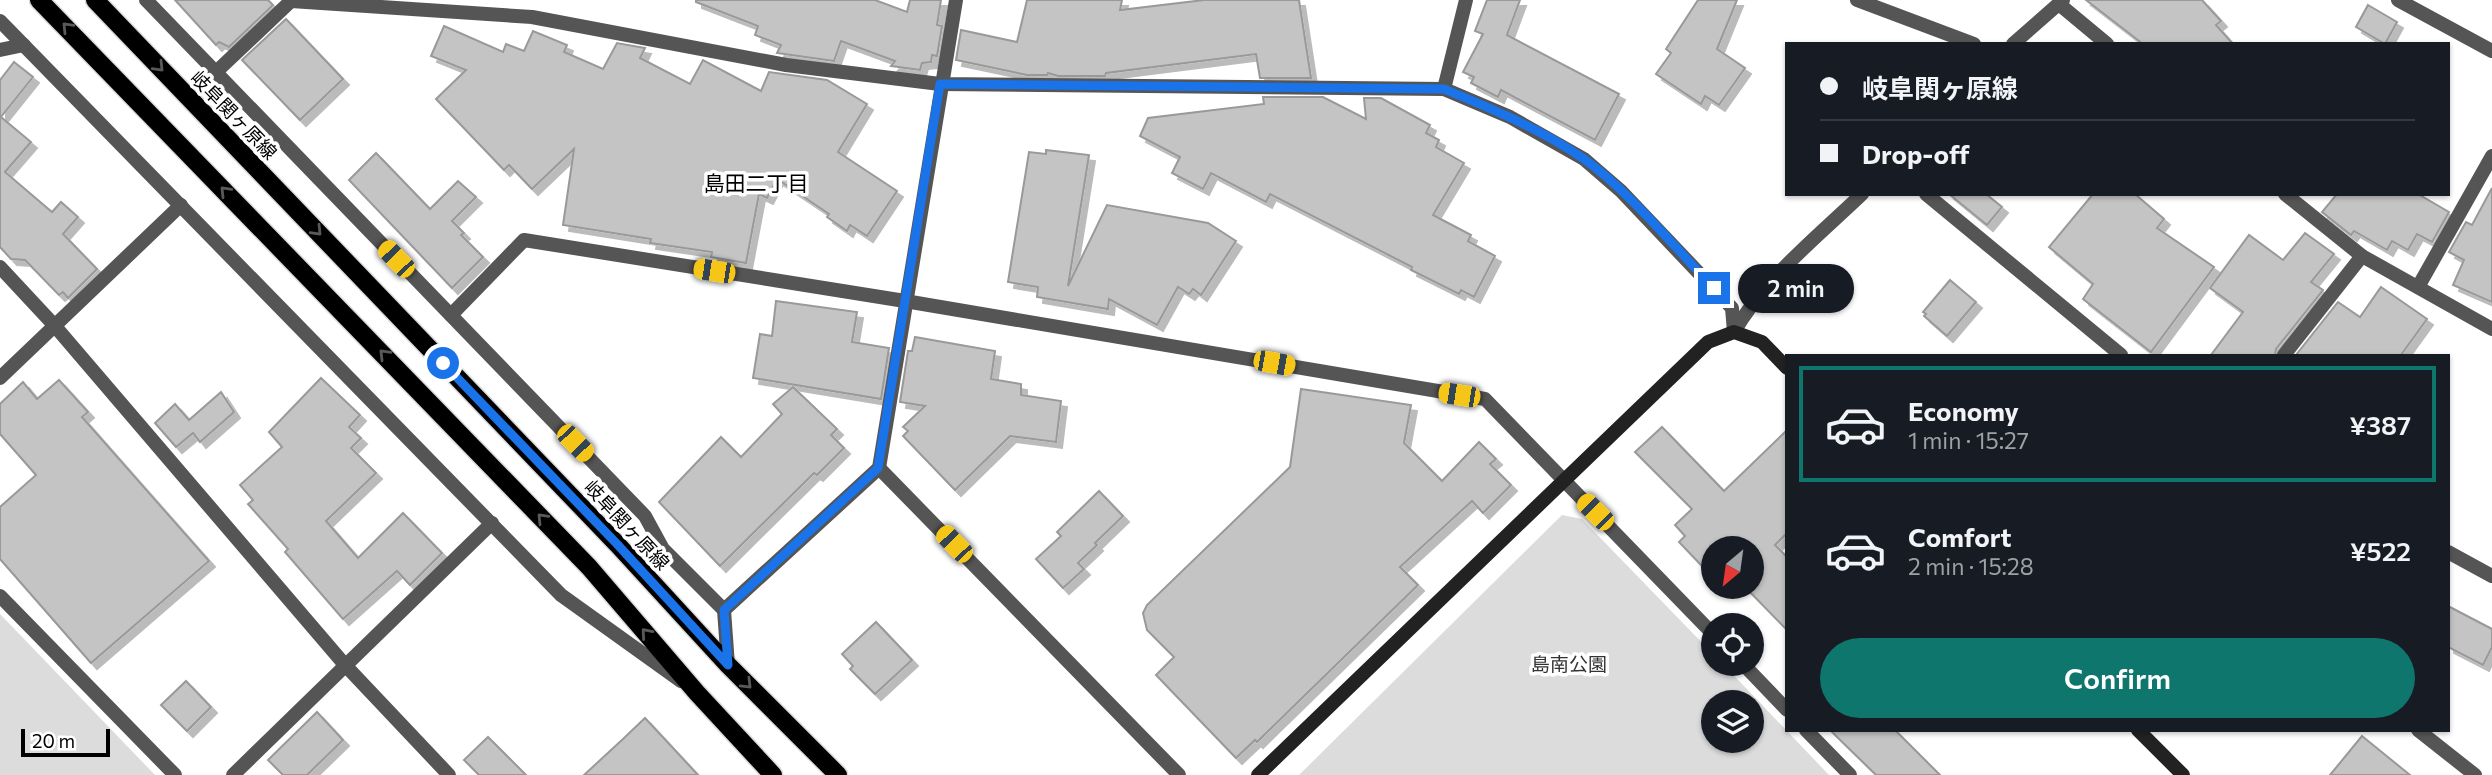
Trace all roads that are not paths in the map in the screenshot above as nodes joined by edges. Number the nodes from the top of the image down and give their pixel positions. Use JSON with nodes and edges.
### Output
{"nodes":[{"id":1,"x":39,"y":0,"type":"edge"},
{"id":2,"x":95,"y":0,"type":"edge"},
{"id":3,"x":146,"y":0,"type":"edge"},
{"id":4,"x":956,"y":0,"type":"edge"},
{"id":5,"x":1466,"y":0,"type":"edge"},
{"id":6,"x":1857,"y":0,"type":"edge"},
{"id":7,"x":2398,"y":0,"type":"edge"},
{"id":8,"x":2061,"y":2,"type":"edge"},
{"id":9,"x":0,"y":21,"type":"edge"},
{"id":10,"x":1969,"y":42,"type":"edge"},
{"id":11,"x":2015,"y":42,"type":"edge"},
{"id":12,"x":2104,"y":42,"type":"edge"},
{"id":13,"x":24,"y":45,"type":"junction"},
{"id":14,"x":0,"y":50,"type":"edge"},
{"id":15,"x":2492,"y":51,"type":"edge"},
{"id":16,"x":216,"y":72,"type":"junction"},
{"id":17,"x":940,"y":84,"type":"junction"},
{"id":18,"x":1444,"y":89,"type":"junction"},
{"id":19,"x":2492,"y":156,"type":"edge"},
{"id":20,"x":1860,"y":196,"type":"edge"},
{"id":21,"x":1928,"y":196,"type":"edge"},
{"id":22,"x":2287,"y":196,"type":"edge"},
{"id":23,"x":181,"y":205,"type":"junction"},
{"id":24,"x":2362,"y":256,"type":"junction"},
{"id":25,"x":0,"y":267,"type":"edge"},
{"id":26,"x":2418,"y":288,"type":"junction"},
{"id":27,"x":905,"y":301,"type":"junction"},
{"id":28,"x":451,"y":315,"type":"junction"},
{"id":29,"x":54,"y":325,"type":"junction"},
{"id":30,"x":2492,"y":329,"type":"edge"},
{"id":31,"x":1734,"y":332,"type":"junction"},
{"id":32,"x":2120,"y":354,"type":"edge"},
{"id":33,"x":2285,"y":354,"type":"edge"},
{"id":34,"x":1785,"y":366,"type":"edge"},
{"id":35,"x":0,"y":378,"type":"edge"},
{"id":36,"x":878,"y":468,"type":"junction"},
{"id":37,"x":1563,"y":481,"type":"junction"},
{"id":38,"x":492,"y":523,"type":"junction"},
{"id":39,"x":2450,"y":553,"type":"edge"},
{"id":40,"x":2492,"y":576,"type":"edge"},
{"id":41,"x":0,"y":596,"type":"edge"},
{"id":42,"x":724,"y":610,"type":"junction"},
{"id":43,"x":1701,"y":622,"type":"edge"},
{"id":44,"x":345,"y":665,"type":"junction"},
{"id":45,"x":728,"y":665,"type":"junction"},
{"id":46,"x":1754,"y":676,"type":"edge"},
{"id":47,"x":697,"y":693,"type":"junction"},
{"id":48,"x":1785,"y":708,"type":"edge"},
{"id":49,"x":1808,"y":732,"type":"edge"},
{"id":50,"x":2140,"y":732,"type":"edge"},
{"id":51,"x":2421,"y":732,"type":"edge"},
{"id":52,"x":175,"y":775,"type":"edge"},
{"id":53,"x":233,"y":775,"type":"edge"},
{"id":54,"x":449,"y":775,"type":"edge"},
{"id":55,"x":773,"y":775,"type":"edge"},
{"id":56,"x":838,"y":775,"type":"edge"},
{"id":57,"x":1179,"y":775,"type":"edge"},
{"id":58,"x":1258,"y":775,"type":"edge"},
{"id":59,"x":1850,"y":775,"type":"edge"},
{"id":60,"x":2183,"y":775,"type":"edge"},
{"id":61,"x":2475,"y":775,"type":"edge"}],
"edges":[{"from":47,"to":1,"type":"main road","one_way":true},
{"from":2,"to":45,"type":"main road","name":"岐阜関ヶ原線","one_way":true},
{"from":3,"to":16,"type":"street"},
{"from":4,"to":17,"type":"street"},
{"from":5,"to":18,"type":"street"},
{"from":6,"to":10,"type":"street"},
{"from":7,"to":15,"type":"street"},
{"from":8,"to":11,"type":"street"},
{"from":8,"to":12,"type":"street"},
{"from":9,"to":13,"type":"street"},
{"from":13,"to":14,"type":"street"},
{"from":13,"to":23,"type":"street"},
{"from":16,"to":17,"type":"street"},
{"from":16,"to":28,"type":"street"},
{"from":17,"to":18,"type":"street"},
{"from":17,"to":27,"type":"street"},
{"from":18,"to":31,"type":"street"},
{"from":19,"to":26,"type":"street"},
{"from":20,"to":31,"type":"street"},
{"from":21,"to":32,"type":"street"},
{"from":22,"to":24,"type":"street"},
{"from":23,"to":29,"type":"street"},
{"from":23,"to":38,"type":"street"},
{"from":24,"to":26,"type":"street"},
{"from":24,"to":33,"type":"street"},
{"from":25,"to":29,"type":"street"},
{"from":26,"to":30,"type":"street"},
{"from":27,"to":28,"type":"street"},
{"from":27,"to":36,"type":"street"},
{"from":27,"to":37,"type":"street"},
{"from":28,"to":42,"type":"street"},
{"from":29,"to":35,"type":"street"},
{"from":29,"to":44,"type":"street"},
{"from":31,"to":34,"type":"street"},
{"from":31,"to":37,"type":"street"},
{"from":36,"to":42,"type":"street"},
{"from":36,"to":57,"type":"street"},
{"from":37,"to":43,"type":"street"},
{"from":37,"to":58,"type":"street"},
{"from":38,"to":44,"type":"street"},
{"from":38,"to":47,"type":"street"},
{"from":39,"to":40,"type":"street"},
{"from":41,"to":52,"type":"street"},
{"from":42,"to":45,"type":"street"},
{"from":44,"to":53,"type":"street"},
{"from":44,"to":54,"type":"street"},
{"from":45,"to":56,"type":"main road","name":"岐阜関ヶ原線","one_way":true},
{"from":46,"to":48,"type":"street"},
{"from":47,"to":55,"type":"main road"},
{"from":49,"to":59,"type":"street"},
{"from":50,"to":60,"type":"street"},
{"from":51,"to":61,"type":"street"}]}
